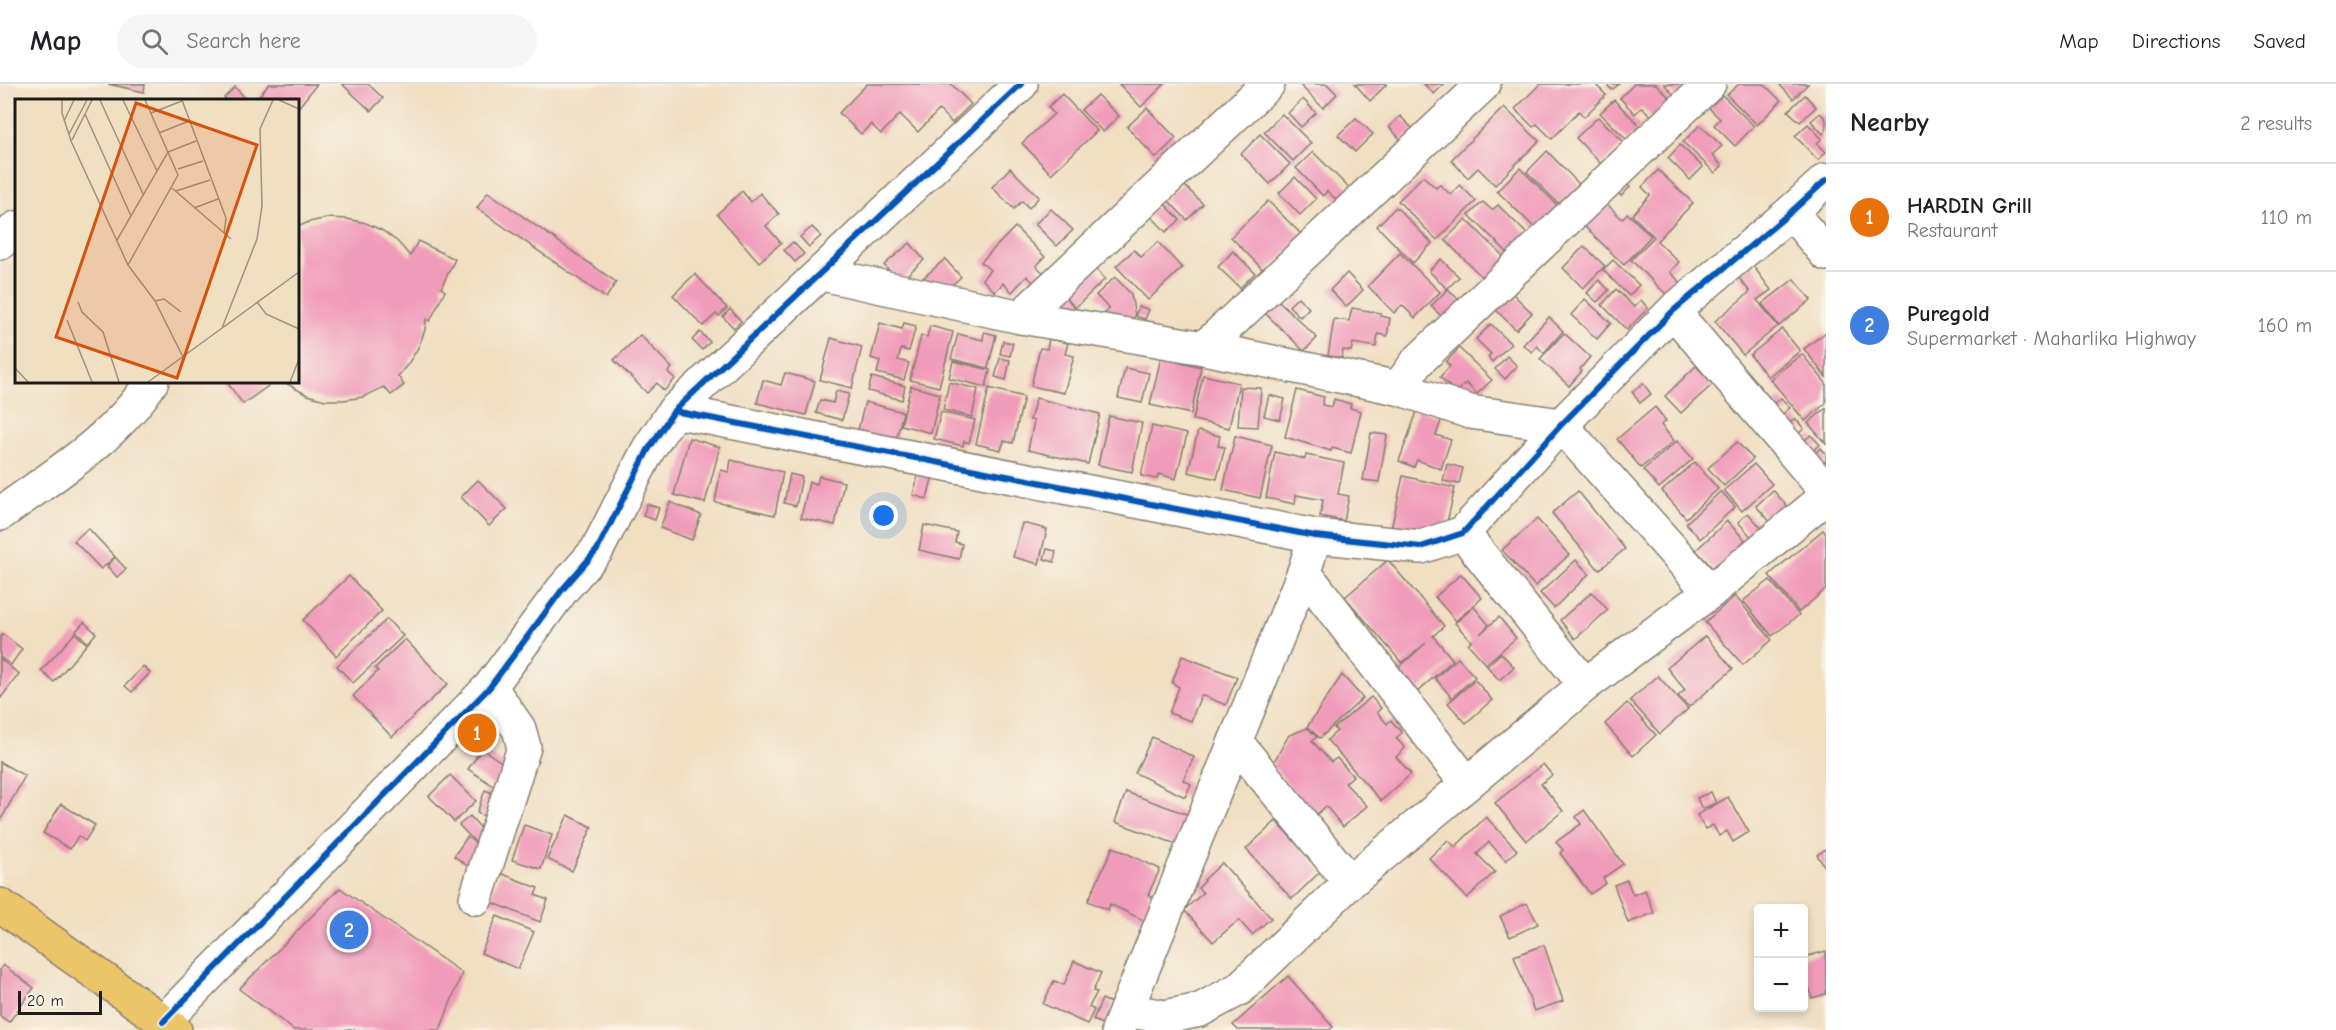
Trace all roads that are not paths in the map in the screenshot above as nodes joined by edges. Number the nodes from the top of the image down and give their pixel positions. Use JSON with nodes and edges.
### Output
{"nodes":[{"id":1,"x":1021,"y":84,"type":"edge"},
{"id":2,"x":1268,"y":84,"type":"edge"},
{"id":3,"x":1484,"y":84,"type":"edge"},
{"id":4,"x":1709,"y":84,"type":"edge"},
{"id":5,"x":1826,"y":180,"type":"edge"},
{"id":6,"x":1791,"y":212,"type":"junction"},
{"id":7,"x":15,"y":229,"type":"edge"},
{"id":8,"x":0,"y":243,"type":"edge"},
{"id":9,"x":1826,"y":254,"type":"edge"},
{"id":10,"x":822,"y":274,"type":"junction"},
{"id":11,"x":1673,"y":311,"type":"junction"},
{"id":12,"x":1022,"y":317,"type":"junction"},
{"id":13,"x":1204,"y":348,"type":"junction"},
{"id":14,"x":151,"y":382,"type":"edge"},
{"id":15,"x":1398,"y":388,"type":"junction"},
{"id":16,"x":674,"y":411,"type":"junction"},
{"id":17,"x":1561,"y":425,"type":"junction"},
{"id":18,"x":1826,"y":491,"type":"edge"},
{"id":19,"x":1826,"y":497,"type":"edge"},
{"id":20,"x":0,"y":514,"type":"edge"},
{"id":21,"x":1463,"y":533,"type":"junction"},
{"id":22,"x":1315,"y":536,"type":"junction"},
{"id":23,"x":1304,"y":572,"type":"junction"},
{"id":24,"x":1710,"y":592,"type":"junction"},
{"id":25,"x":1585,"y":685,"type":"junction"},
{"id":26,"x":490,"y":687,"type":"junction"},
{"id":27,"x":1235,"y":741,"type":"junction"},
{"id":28,"x":1467,"y":784,"type":"junction"},
{"id":29,"x":1350,"y":882,"type":"junction"},
{"id":30,"x":476,"y":898,"type":"dead end"},
{"id":31,"x":0,"y":905,"type":"edge"},
{"id":32,"x":1122,"y":1020,"type":"edge"},
{"id":33,"x":169,"y":1026,"type":"edge"}],
"edges":[{"from":1,"to":10,"type":"street"},
{"from":2,"to":12,"type":"street"},
{"from":3,"to":13,"type":"street"},
{"from":4,"to":15,"type":"street"},
{"from":5,"to":6,"type":"street"},
{"from":6,"to":9,"type":"street"},
{"from":6,"to":11,"type":"street"},
{"from":7,"to":8,"type":"street"},
{"from":10,"to":12,"type":"street"},
{"from":10,"to":16,"type":"street"},
{"from":11,"to":17,"type":"street"},
{"from":11,"to":18,"type":"street"},
{"from":12,"to":13,"type":"street"},
{"from":13,"to":15,"type":"street"},
{"from":14,"to":20,"type":"street"},
{"from":15,"to":17,"type":"street"},
{"from":16,"to":22,"type":"street"},
{"from":16,"to":26,"type":"street"},
{"from":17,"to":21,"type":"street"},
{"from":17,"to":24,"type":"street"},
{"from":19,"to":24,"type":"street"},
{"from":21,"to":22,"type":"street"},
{"from":21,"to":25,"type":"street"},
{"from":22,"to":23,"type":"street"},
{"from":23,"to":27,"type":"street"},
{"from":23,"to":28,"type":"street"},
{"from":24,"to":25,"type":"street"},
{"from":25,"to":28,"type":"street"},
{"from":26,"to":30,"type":"street"},
{"from":26,"to":33,"type":"street"},
{"from":27,"to":29,"type":"street"},
{"from":27,"to":32,"type":"street"},
{"from":28,"to":29,"type":"street"},
{"from":29,"to":32,"type":"street"},
{"from":31,"to":33,"type":"highway"}]}
